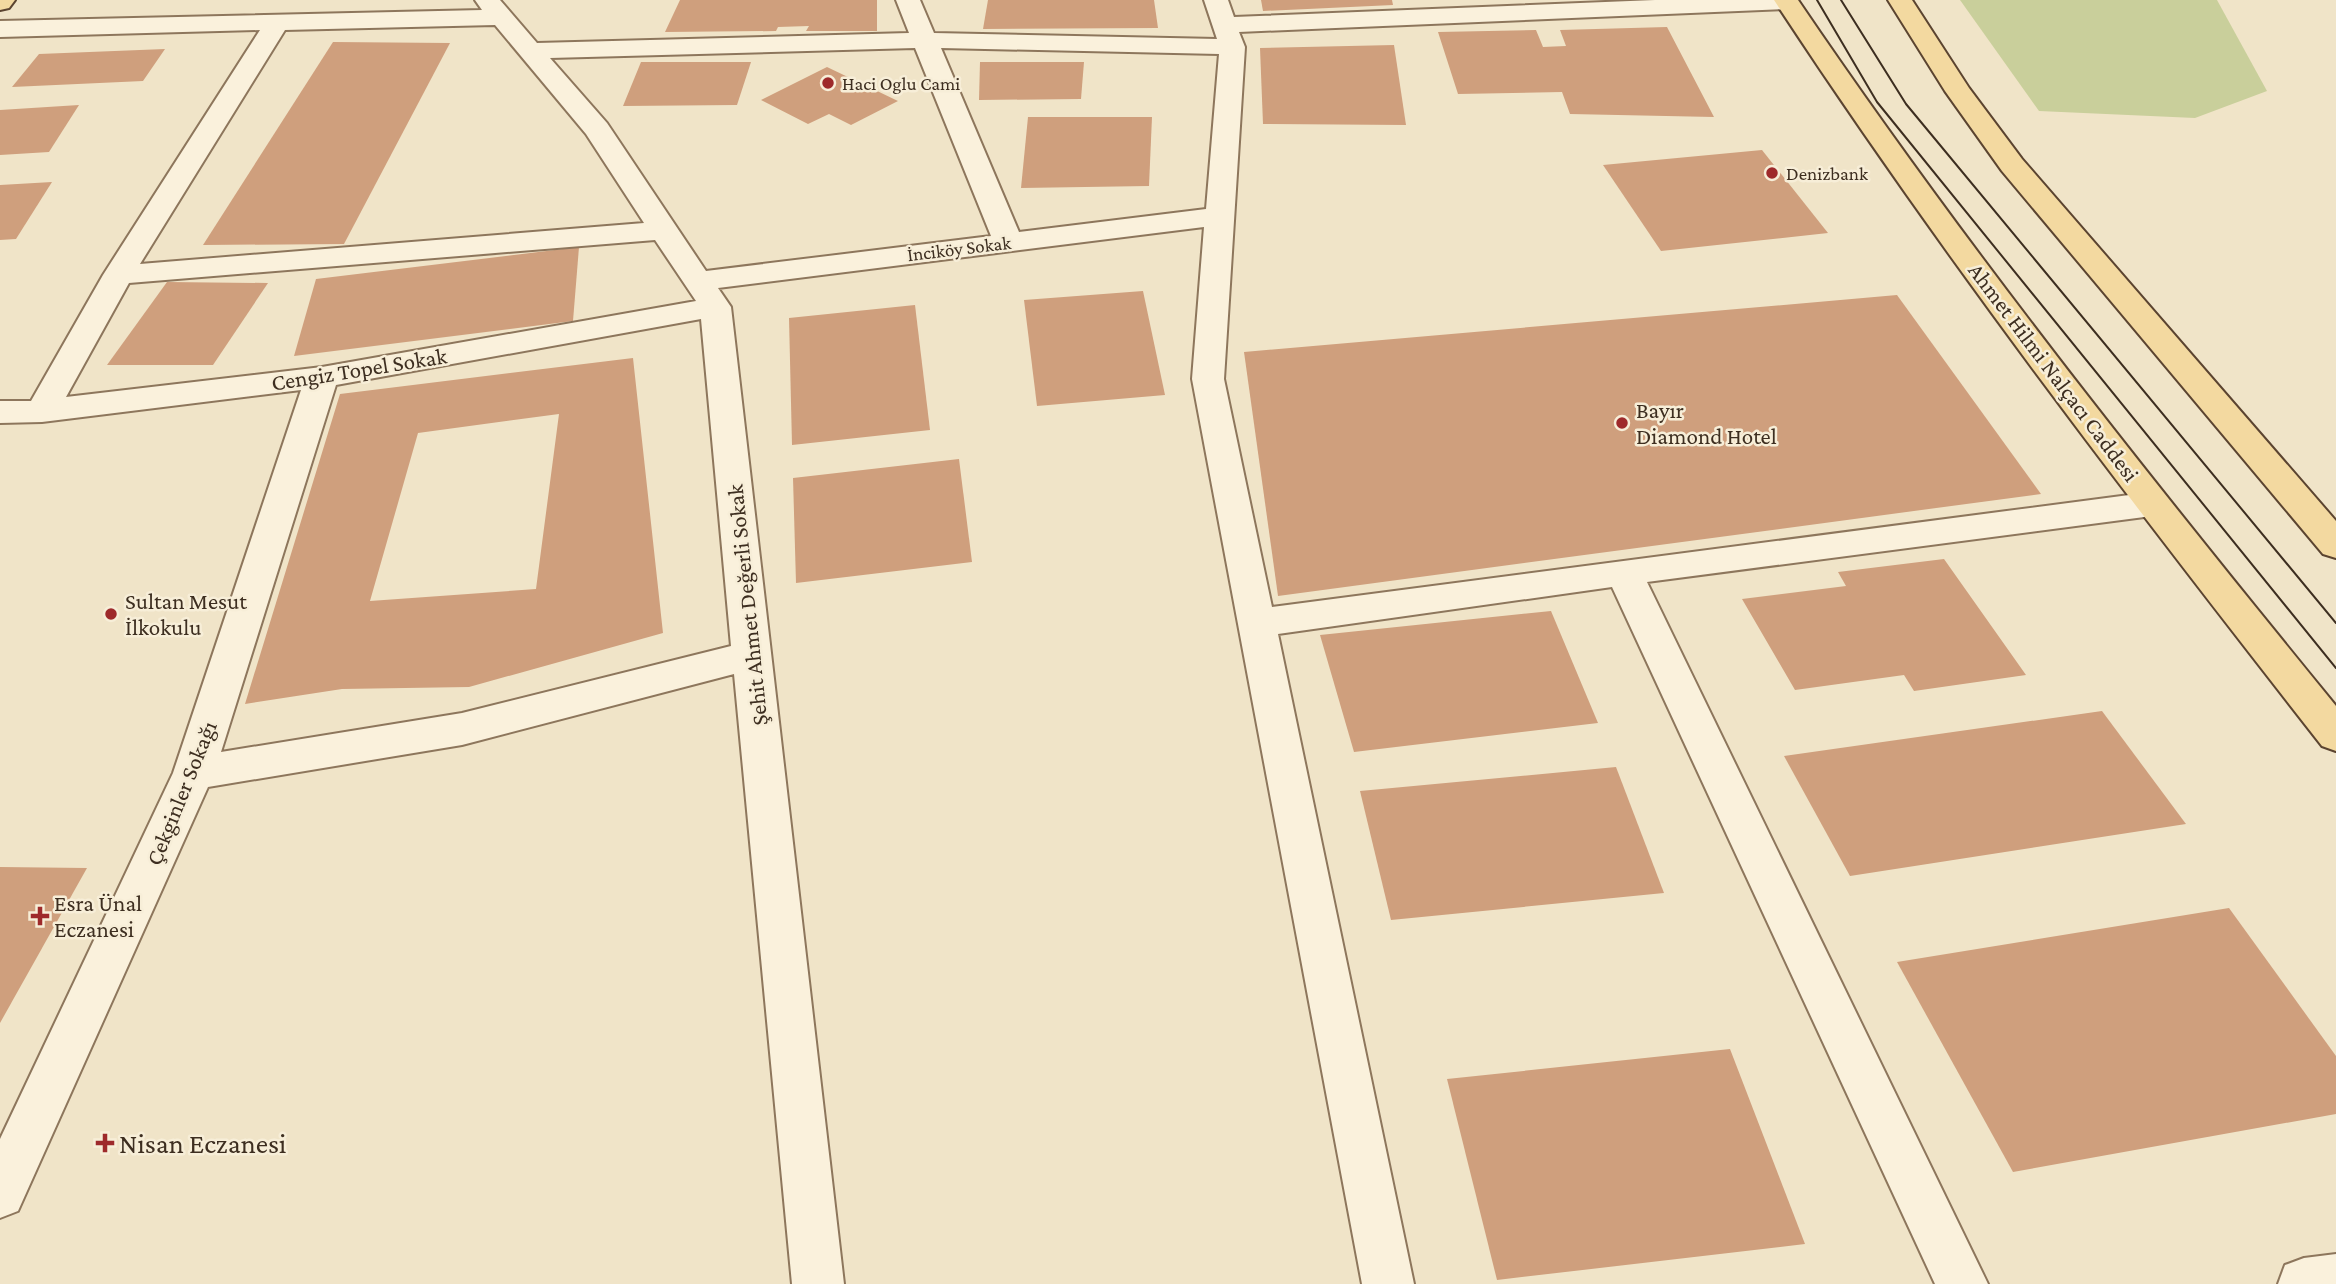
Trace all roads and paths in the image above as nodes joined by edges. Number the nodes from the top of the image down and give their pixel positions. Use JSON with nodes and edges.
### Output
{"nodes":[{"id":1,"x":908,"y":0,"type":"edge"},
{"id":2,"x":1900,"y":0,"type":"edge"},
{"id":3,"x":1786,"y":1,"type":"edge"},
{"id":4,"x":494,"y":8,"type":"edge"},
{"id":5,"x":278,"y":21,"type":"junction"},
{"id":6,"x":1224,"y":24,"type":"edge"},
{"id":7,"x":0,"y":29,"type":"edge"},
{"id":8,"x":925,"y":40,"type":"junction"},
{"id":9,"x":531,"y":51,"type":"junction"},
{"id":10,"x":1220,"y":216,"type":"junction"},
{"id":11,"x":664,"y":230,"type":"junction"},
{"id":12,"x":1008,"y":242,"type":"junction"},
{"id":13,"x":118,"y":275,"type":"junction"},
{"id":14,"x":707,"y":294,"type":"junction"},
{"id":15,"x":322,"y":377,"type":"junction"},
{"id":16,"x":42,"y":411,"type":"junction"},
{"id":17,"x":0,"y":412,"type":"edge"},
{"id":18,"x":2152,"y":504,"type":"junction"},
{"id":19,"x":2336,"y":545,"type":"edge"},
{"id":20,"x":1624,"y":572,"type":"junction"},
{"id":21,"x":1257,"y":623,"type":"junction"},
{"id":22,"x":752,"y":655,"type":"junction"},
{"id":23,"x":2336,"y":735,"type":"edge"},
{"id":24,"x":194,"y":773,"type":"junction"},
{"id":25,"x":0,"y":1194,"type":"edge"},
{"id":26,"x":2336,"y":1280,"type":"edge"},
{"id":27,"x":818,"y":1284,"type":"edge"},
{"id":28,"x":1388,"y":1284,"type":"edge"},
{"id":29,"x":1962,"y":1284,"type":"edge"},
{"id":30,"x":2304,"y":1284,"type":"edge"}],
"edges":[{"from":1,"to":8,"type":"street"},
{"from":2,"to":19,"type":"main road"},
{"from":3,"to":6,"type":"street"},
{"from":3,"to":18,"type":"main road","name":"Ahmet Hilmi Nalçacı Caddesi"},
{"from":4,"to":5,"type":"street"},
{"from":4,"to":9,"type":"street","name":"Şehit Ahmet Değerli Sokak"},
{"from":5,"to":7,"type":"street"},
{"from":5,"to":13,"type":"street"},
{"from":6,"to":8,"type":"street"},
{"from":6,"to":10,"type":"street"},
{"from":8,"to":9,"type":"street"},
{"from":8,"to":12,"type":"street"},
{"from":9,"to":11,"type":"street","name":"Şehit Ahmet Değerli Sokak"},
{"from":10,"to":12,"type":"street","name":"İnciköy Sokak"},
{"from":10,"to":21,"type":"street"},
{"from":11,"to":13,"type":"street"},
{"from":11,"to":14,"type":"street","name":"Şehit Ahmet Değerli Sokak"},
{"from":12,"to":14,"type":"street","name":"İnciköy Sokak"},
{"from":13,"to":16,"type":"street"},
{"from":14,"to":15,"type":"street","name":"Cengiz Topel Sokak"},
{"from":14,"to":22,"type":"street","name":"Şehit Ahmet Değerli Sokak"},
{"from":15,"to":16,"type":"street","name":"Cengiz Topel Sokak"},
{"from":15,"to":24,"type":"street","name":"Çekginler Sokağı"},
{"from":16,"to":17,"type":"street","name":"Cengiz Topel Sokak"},
{"from":18,"to":20,"type":"street"},
{"from":18,"to":23,"type":"main road","name":"Ahmet Hilmi Nalçacı Caddesi"},
{"from":20,"to":21,"type":"street"},
{"from":20,"to":29,"type":"street"},
{"from":21,"to":28,"type":"street"},
{"from":22,"to":24,"type":"street"},
{"from":22,"to":27,"type":"street","name":"Şehit Ahmet Değerli Sokak"},
{"from":24,"to":25,"type":"street","name":"Çekginler Sokağı"},
{"from":26,"to":30,"type":"street"}]}
